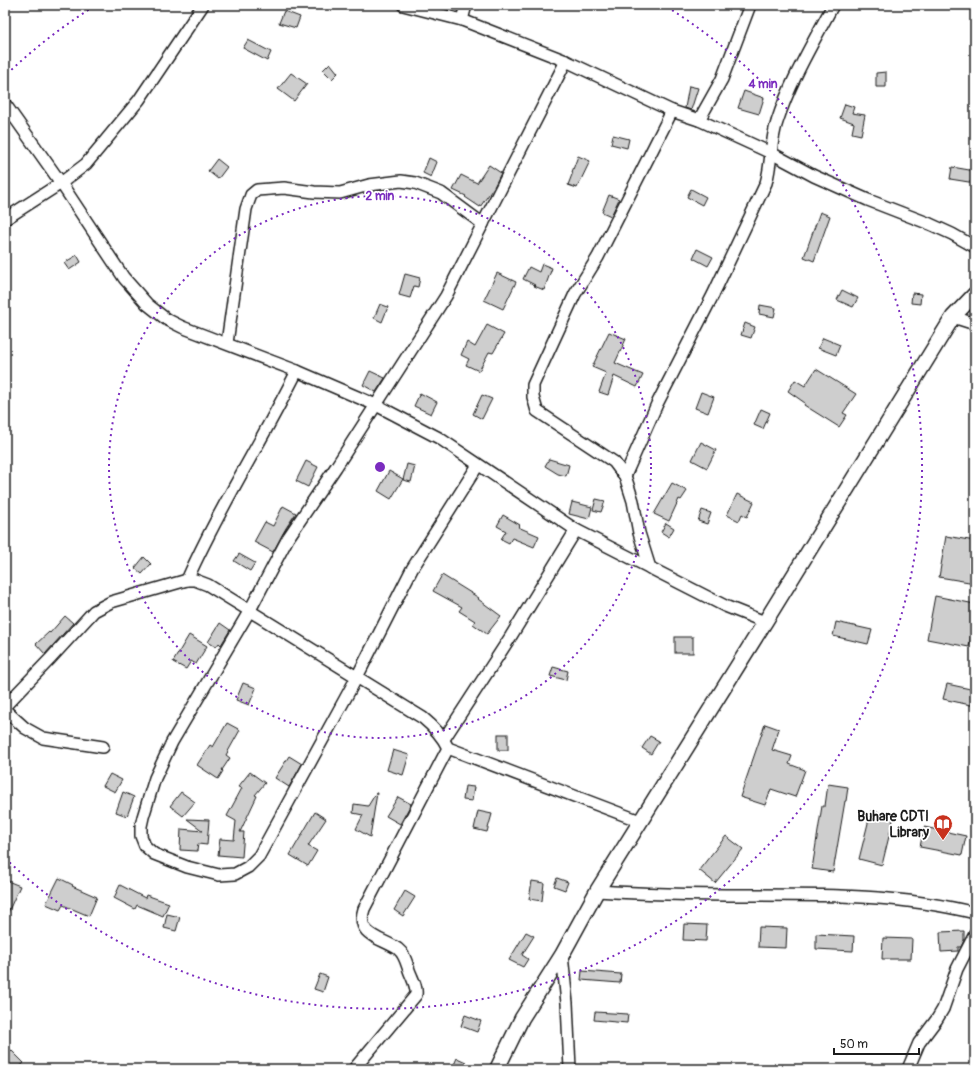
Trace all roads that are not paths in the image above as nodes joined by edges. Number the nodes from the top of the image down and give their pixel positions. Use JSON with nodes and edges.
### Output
{"nodes":[{"id":1,"x":203,"y":5,"type":"edge"},
{"id":2,"x":403,"y":5,"type":"edge"},
{"id":3,"x":466,"y":5,"type":"edge"},
{"id":4,"x":750,"y":5,"type":"edge"},
{"id":5,"x":833,"y":5,"type":"edge"},
{"id":6,"x":462,"y":20,"type":"junction"},
{"id":7,"x":566,"y":61,"type":"junction"},
{"id":8,"x":5,"y":104,"type":"edge"},
{"id":9,"x":672,"y":112,"type":"junction"},
{"id":10,"x":699,"y":120,"type":"junction"},
{"id":11,"x":771,"y":153,"type":"junction"},
{"id":12,"x":61,"y":183,"type":"junction"},
{"id":13,"x":5,"y":219,"type":"edge"},
{"id":14,"x":483,"y":224,"type":"junction"},
{"id":15,"x":975,"y":247,"type":"edge"},
{"id":16,"x":975,"y":294,"type":"edge"},
{"id":17,"x":953,"y":317,"type":"junction"},
{"id":18,"x":975,"y":324,"type":"edge"},
{"id":19,"x":227,"y":343,"type":"junction"},
{"id":20,"x":297,"y":371,"type":"junction"},
{"id":21,"x":376,"y":405,"type":"junction"},
{"id":22,"x":478,"y":465,"type":"junction"},
{"id":23,"x":625,"y":476,"type":"junction"},
{"id":24,"x":576,"y":530,"type":"junction"},
{"id":25,"x":650,"y":568,"type":"junction"},
{"id":26,"x":187,"y":580,"type":"junction"},
{"id":27,"x":250,"y":610,"type":"junction"},
{"id":28,"x":765,"y":622,"type":"junction"},
{"id":29,"x":358,"y":677,"type":"junction"},
{"id":30,"x":5,"y":706,"type":"edge"},
{"id":31,"x":5,"y":710,"type":"edge"},
{"id":32,"x":446,"y":743,"type":"junction"},
{"id":33,"x":103,"y":747,"type":"dead end"},
{"id":34,"x":640,"y":821,"type":"junction"},
{"id":35,"x":597,"y":891,"type":"junction"},
{"id":36,"x":975,"y":913,"type":"edge"},
{"id":37,"x":975,"y":934,"type":"edge"},
{"id":38,"x":562,"y":955,"type":"junction"},
{"id":39,"x":354,"y":1069,"type":"edge"},
{"id":40,"x":497,"y":1069,"type":"edge"},
{"id":41,"x":570,"y":1069,"type":"edge"},
{"id":42,"x":908,"y":1069,"type":"edge"}],
"edges":[{"from":1,"to":12,"type":"street"},
{"from":2,"to":6,"type":"street"},
{"from":3,"to":6,"type":"street"},
{"from":4,"to":10,"type":"street"},
{"from":5,"to":11,"type":"street"},
{"from":6,"to":7,"type":"street"},
{"from":7,"to":9,"type":"street"},
{"from":7,"to":14,"type":"street"},
{"from":8,"to":12,"type":"street"},
{"from":9,"to":10,"type":"street"},
{"from":9,"to":23,"type":"street"},
{"from":10,"to":11,"type":"street"},
{"from":11,"to":15,"type":"street"},
{"from":11,"to":23,"type":"street"},
{"from":12,"to":13,"type":"street"},
{"from":12,"to":19,"type":"street"},
{"from":14,"to":19,"type":"street"},
{"from":14,"to":21,"type":"street"},
{"from":16,"to":17,"type":"main road"},
{"from":17,"to":18,"type":"street"},
{"from":17,"to":28,"type":"main road"},
{"from":19,"to":20,"type":"street"},
{"from":20,"to":21,"type":"street"},
{"from":20,"to":26,"type":"street"},
{"from":21,"to":22,"type":"street"},
{"from":21,"to":27,"type":"street"},
{"from":22,"to":24,"type":"street"},
{"from":22,"to":29,"type":"street"},
{"from":23,"to":25,"type":"street"},
{"from":24,"to":25,"type":"street"},
{"from":24,"to":32,"type":"street"},
{"from":25,"to":28,"type":"street"},
{"from":26,"to":27,"type":"street"},
{"from":26,"to":30,"type":"street"},
{"from":27,"to":29,"type":"street"},
{"from":27,"to":29,"type":"street"},
{"from":28,"to":34,"type":"main road"},
{"from":29,"to":32,"type":"street"},
{"from":31,"to":33,"type":"street"},
{"from":32,"to":34,"type":"street"},
{"from":32,"to":39,"type":"street"},
{"from":34,"to":35,"type":"main road"},
{"from":35,"to":36,"type":"street"},
{"from":35,"to":38,"type":"main road"},
{"from":37,"to":42,"type":"street"},
{"from":38,"to":40,"type":"main road"},
{"from":38,"to":41,"type":"street"}]}
